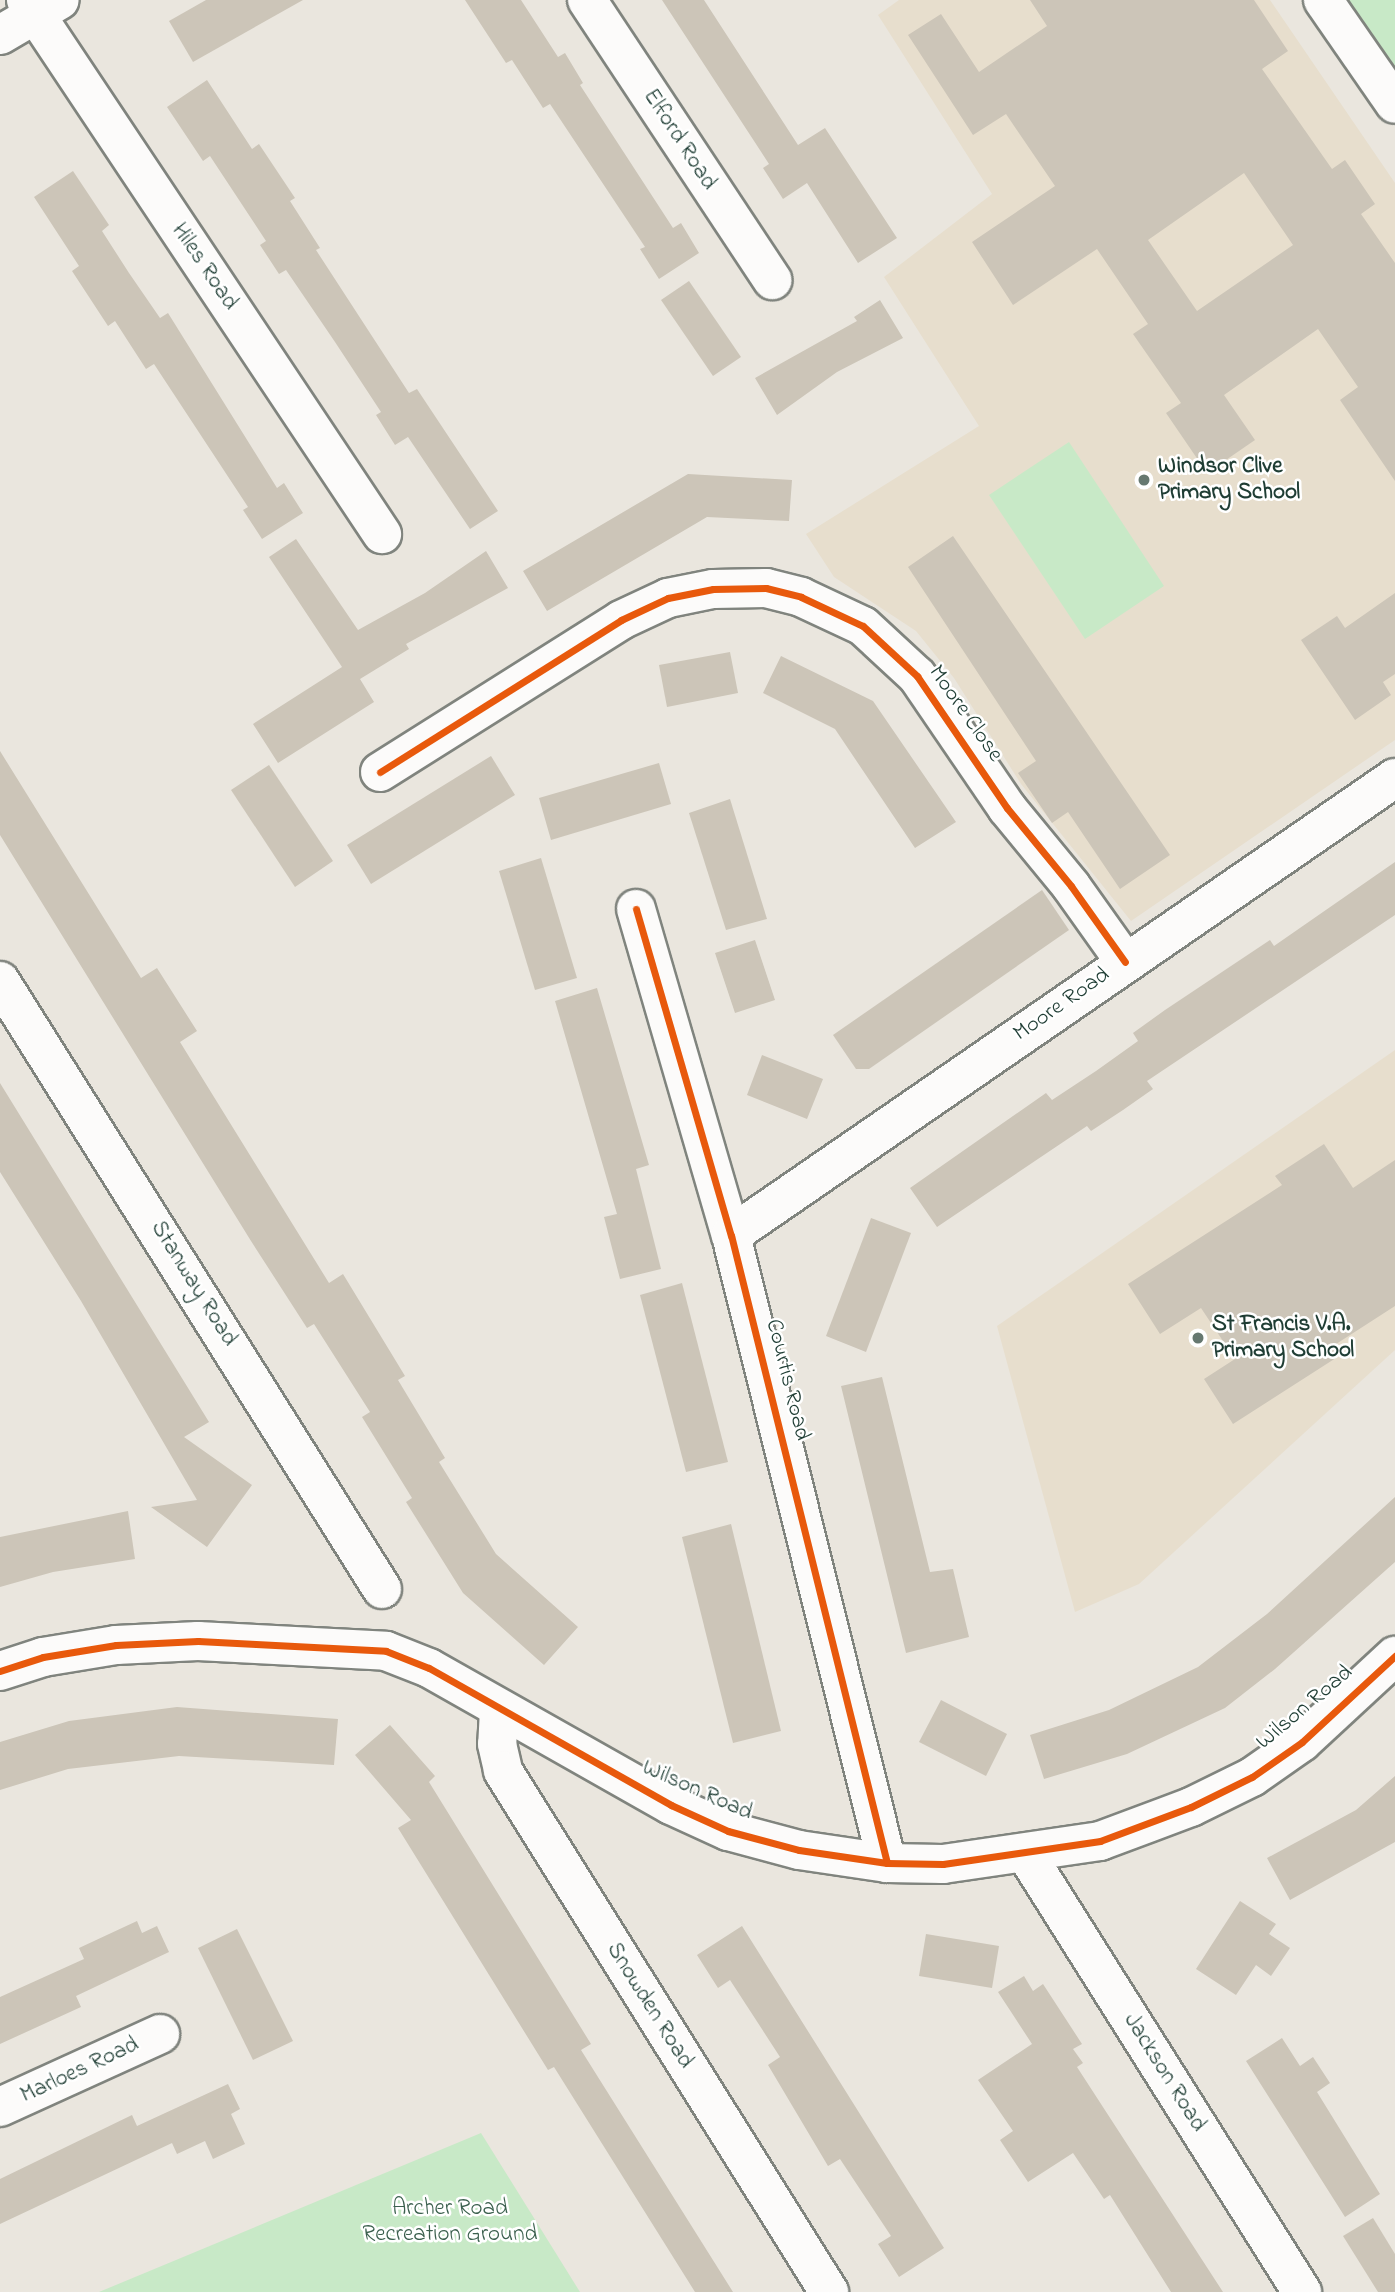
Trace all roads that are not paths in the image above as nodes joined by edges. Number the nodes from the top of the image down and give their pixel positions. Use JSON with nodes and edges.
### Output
{"nodes":[{"id":1,"x":587,"y":0,"type":"edge"},
{"id":2,"x":1323,"y":0,"type":"edge"},
{"id":3,"x":40,"y":5,"type":"edge"},
{"id":4,"x":0,"y":35,"type":"edge"},
{"id":5,"x":1395,"y":104,"type":"edge"},
{"id":6,"x":772,"y":280,"type":"dead end"},
{"id":7,"x":382,"y":534,"type":"dead end"},
{"id":8,"x":380,"y":772,"type":"dead end"},
{"id":9,"x":1395,"y":778,"type":"edge"},
{"id":10,"x":636,"y":909,"type":"dead end"},
{"id":11,"x":1125,"y":961,"type":"junction"},
{"id":12,"x":0,"y":981,"type":"edge"},
{"id":13,"x":11,"y":1022,"type":"edge"},
{"id":14,"x":731,"y":1235,"type":"junction"},
{"id":15,"x":382,"y":1589,"type":"dead end"},
{"id":16,"x":1395,"y":1656,"type":"edge"},
{"id":17,"x":0,"y":1671,"type":"edge"},
{"id":18,"x":499,"y":1710,"type":"junction"},
{"id":19,"x":1026,"y":1854,"type":"junction"},
{"id":20,"x":887,"y":1863,"type":"junction"},
{"id":21,"x":160,"y":2034,"type":"dead end"},
{"id":22,"x":0,"y":2108,"type":"edge"},
{"id":23,"x":829,"y":2292,"type":"edge"},
{"id":24,"x":1302,"y":2292,"type":"edge"}],
"edges":[{"from":1,"to":6,"type":"street","name":"Elford Road"},
{"from":2,"to":5,"type":"street"},
{"from":3,"to":4,"type":"street"},
{"from":3,"to":7,"type":"street","name":"Hiles Road"},
{"from":8,"to":11,"type":"street","name":"Moore Close"},
{"from":9,"to":11,"type":"street","name":"Moore Road"},
{"from":10,"to":14,"type":"street","name":"Courtis Road"},
{"from":11,"to":14,"type":"street","name":"Moore Road"},
{"from":12,"to":13,"type":"street","name":"Stanway Road"},
{"from":13,"to":15,"type":"street","name":"Stanway Road"},
{"from":14,"to":20,"type":"street","name":"Courtis Road"},
{"from":16,"to":19,"type":"street","name":"Wilson Road"},
{"from":17,"to":18,"type":"street","name":"Wilson Road"},
{"from":18,"to":20,"type":"street","name":"Wilson Road"},
{"from":18,"to":23,"type":"street","name":"Snowden Road"},
{"from":19,"to":20,"type":"street","name":"Wilson Road"},
{"from":19,"to":24,"type":"street","name":"Jackson Road"},
{"from":21,"to":22,"type":"street","name":"Marloes Road"}]}
